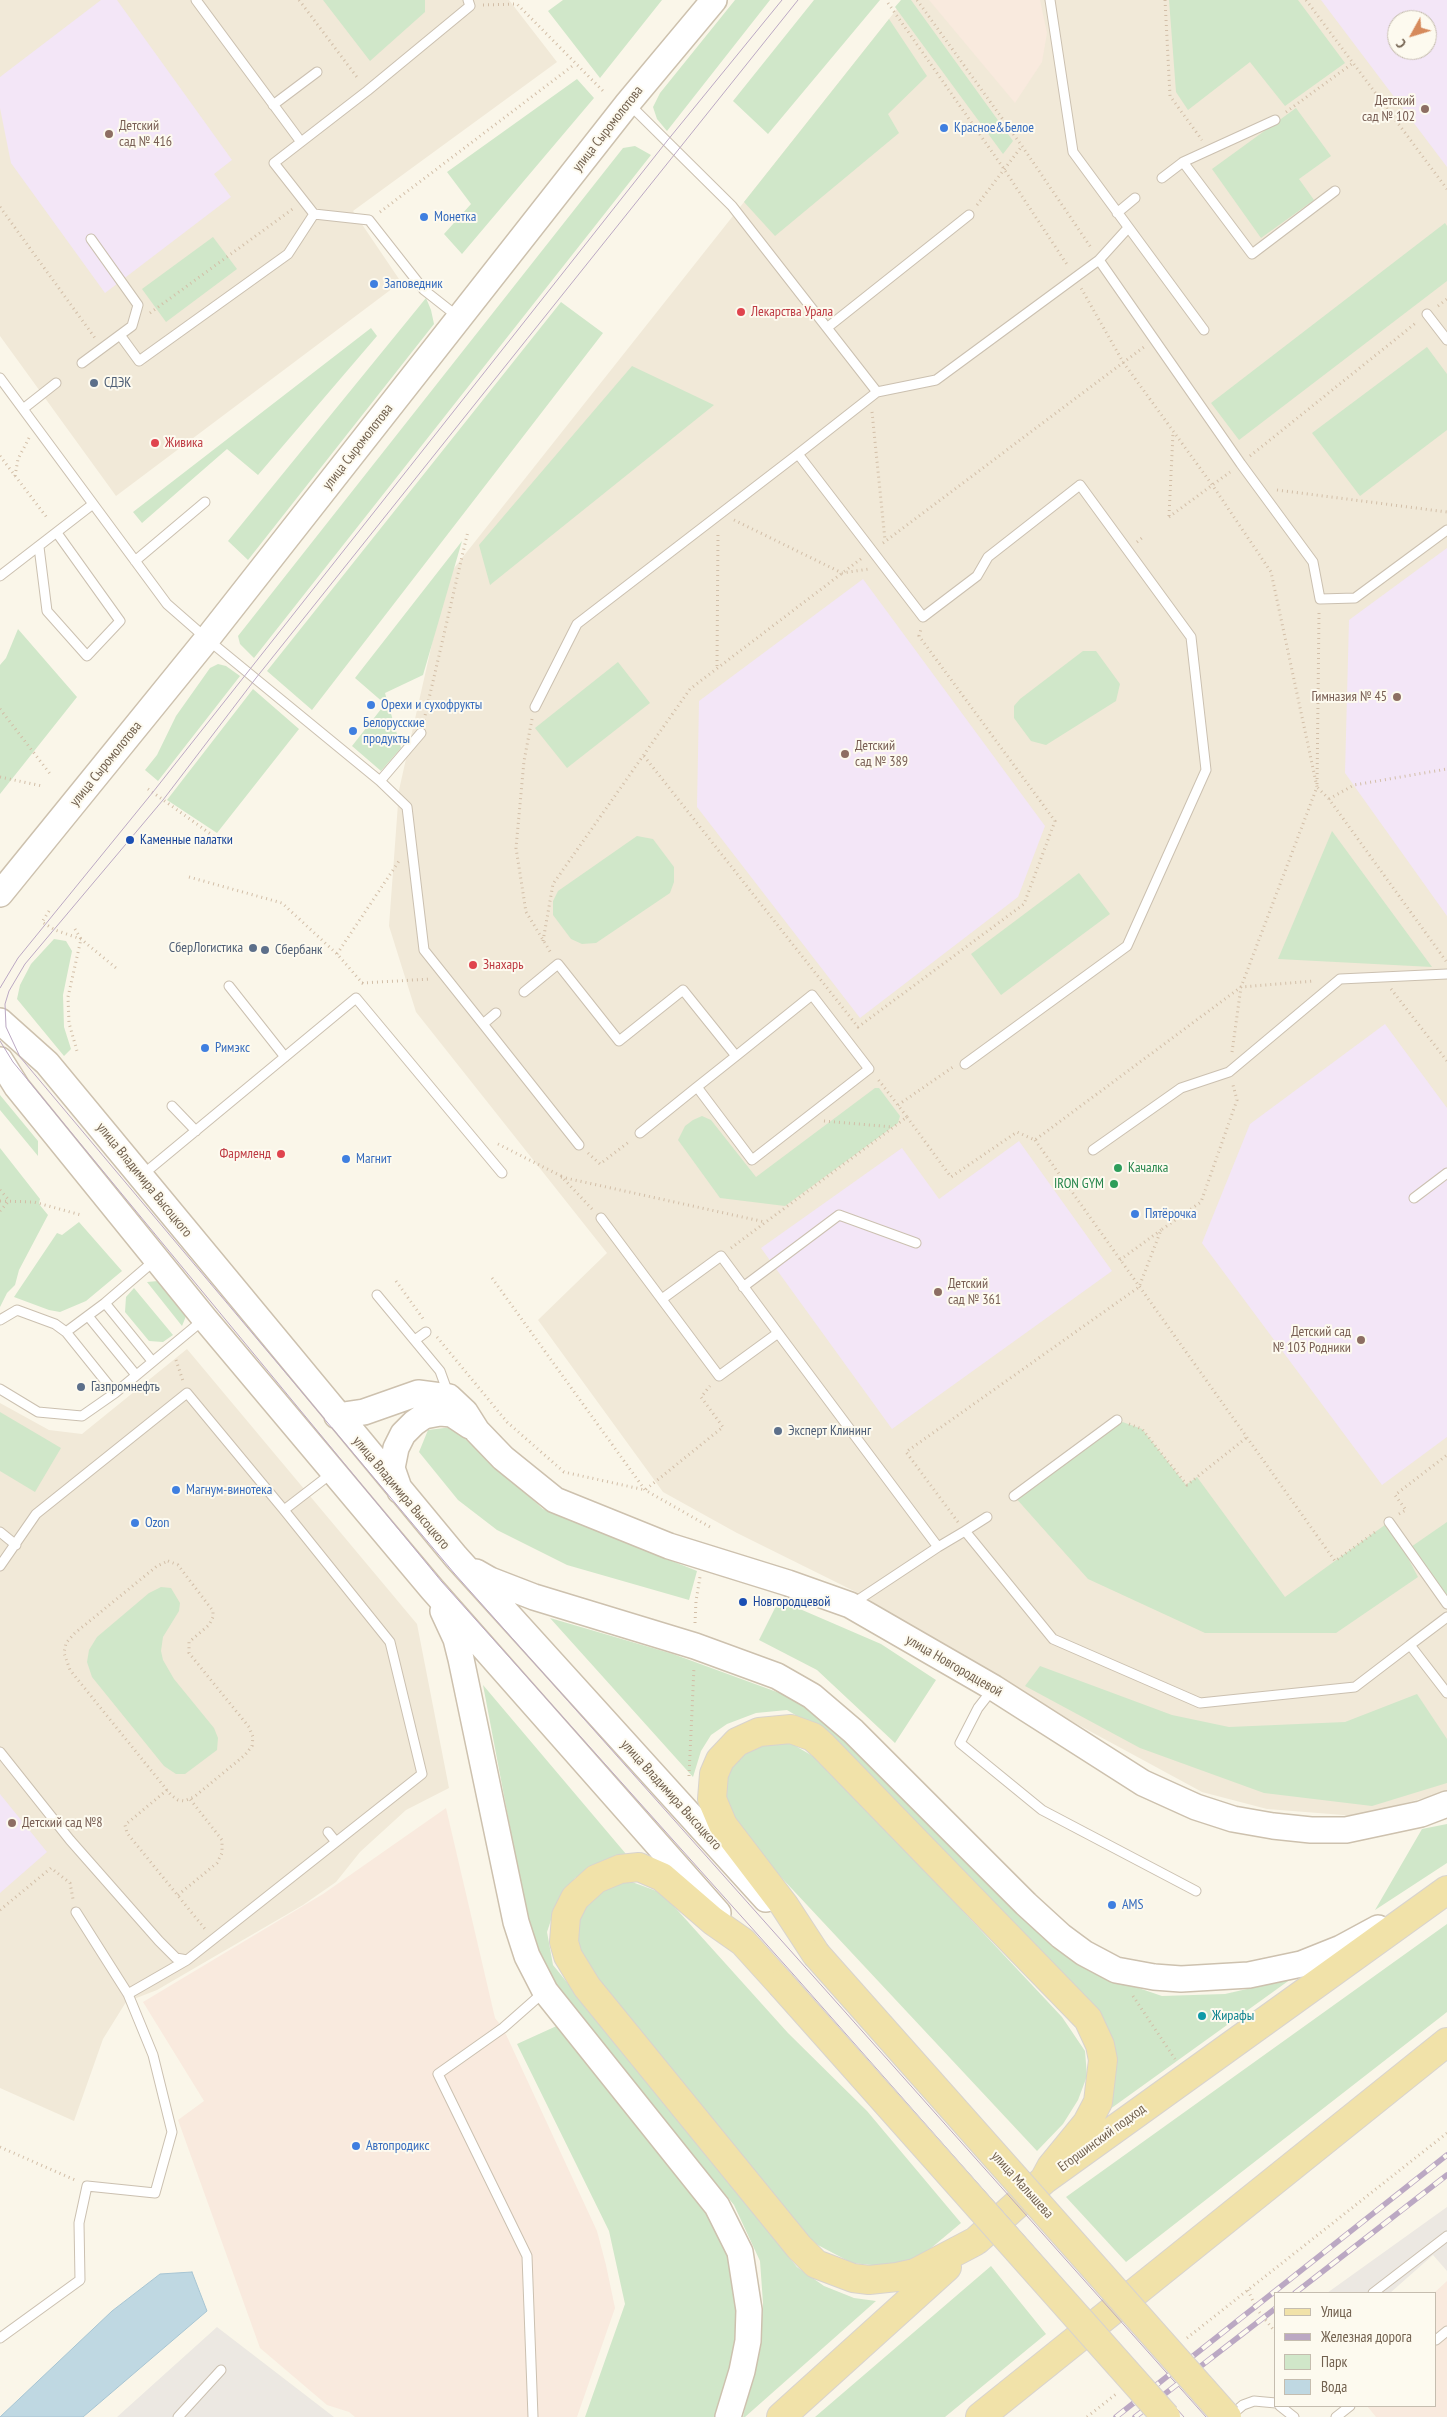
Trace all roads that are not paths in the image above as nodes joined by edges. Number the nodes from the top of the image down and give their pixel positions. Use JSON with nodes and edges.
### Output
{"nodes":[{"id":1,"x":196,"y":0,"type":"edge"},
{"id":2,"x":714,"y":0,"type":"edge"},
{"id":3,"x":1050,"y":0,"type":"edge"},
{"id":4,"x":469,"y":3,"type":"edge"},
{"id":5,"x":317,"y":72,"type":"dead end"},
{"id":6,"x":628,"y":103,"type":"junction"},
{"id":7,"x":273,"y":105,"type":"junction"},
{"id":8,"x":1275,"y":120,"type":"road end"},
{"id":9,"x":301,"y":142,"type":"junction"},
{"id":10,"x":1183,"y":162,"type":"junction"},
{"id":11,"x":1162,"y":178,"type":"dead end"},
{"id":12,"x":1335,"y":191,"type":"dead end"},
{"id":13,"x":1136,"y":198,"type":"dead end"},
{"id":14,"x":1117,"y":213,"type":"junction"},
{"id":15,"x":314,"y":214,"type":"junction"},
{"id":16,"x":969,"y":215,"type":"road end"},
{"id":17,"x":1128,"y":228,"type":"junction"},
{"id":18,"x":91,"y":239,"type":"dead end"},
{"id":19,"x":1100,"y":260,"type":"junction"},
{"id":20,"x":1427,"y":314,"type":"road end"},
{"id":21,"x":459,"y":318,"type":"junction"},
{"id":22,"x":828,"y":327,"type":"junction"},
{"id":23,"x":1204,"y":330,"type":"dead end"},
{"id":24,"x":120,"y":335,"type":"junction"},
{"id":25,"x":1447,"y":340,"type":"edge"},
{"id":26,"x":82,"y":363,"type":"dead end"},
{"id":27,"x":0,"y":378,"type":"edge"},
{"id":28,"x":56,"y":383,"type":"dead end"},
{"id":29,"x":877,"y":392,"type":"junction"},
{"id":30,"x":23,"y":409,"type":"junction"},
{"id":31,"x":798,"y":454,"type":"junction"},
{"id":32,"x":205,"y":502,"type":"dead end"},
{"id":33,"x":94,"y":504,"type":"junction"},
{"id":34,"x":1447,"y":530,"type":"edge"},
{"id":35,"x":57,"y":533,"type":"junction"},
{"id":36,"x":40,"y":547,"type":"junction"},
{"id":37,"x":135,"y":561,"type":"junction"},
{"id":38,"x":0,"y":576,"type":"edge"},
{"id":39,"x":207,"y":639,"type":"junction"},
{"id":40,"x":535,"y":707,"type":"road end"},
{"id":41,"x":422,"y":733,"type":"road end"},
{"id":42,"x":380,"y":781,"type":"junction"},
{"id":43,"x":0,"y":894,"type":"edge"},
{"id":44,"x":1447,"y":974,"type":"edge"},
{"id":45,"x":229,"y":986,"type":"dead end"},
{"id":46,"x":524,"y":992,"type":"dead end"},
{"id":47,"x":496,"y":1013,"type":"dead end"},
{"id":48,"x":0,"y":1021,"type":"edge"},
{"id":49,"x":483,"y":1024,"type":"junction"},
{"id":50,"x":736,"y":1056,"type":"junction"},
{"id":51,"x":286,"y":1057,"type":"junction"},
{"id":52,"x":0,"y":1060,"type":"edge"},
{"id":53,"x":965,"y":1064,"type":"road end"},
{"id":54,"x":697,"y":1088,"type":"junction"},
{"id":55,"x":172,"y":1106,"type":"dead end"},
{"id":56,"x":196,"y":1131,"type":"junction"},
{"id":57,"x":640,"y":1133,"type":"road end"},
{"id":58,"x":579,"y":1145,"type":"road end"},
{"id":59,"x":1094,"y":1150,"type":"dead end"},
{"id":60,"x":502,"y":1173,"type":"dead end"},
{"id":61,"x":1447,"y":1173,"type":"edge"},
{"id":62,"x":141,"y":1176,"type":"junction"},
{"id":63,"x":1414,"y":1198,"type":"dead end"},
{"id":64,"x":601,"y":1218,"type":"dead end"},
{"id":65,"x":916,"y":1243,"type":"dead end"},
{"id":66,"x":156,"y":1259,"type":"junction"},
{"id":67,"x":743,"y":1287,"type":"junction"},
{"id":68,"x":377,"y":1295,"type":"dead end"},
{"id":69,"x":662,"y":1299,"type":"junction"},
{"id":70,"x":105,"y":1303,"type":"junction"},
{"id":71,"x":88,"y":1316,"type":"junction"},
{"id":72,"x":205,"y":1319,"type":"junction"},
{"id":73,"x":0,"y":1320,"type":"edge"},
{"id":74,"x":428,"y":1330,"type":"road end"},
{"id":75,"x":66,"y":1332,"type":"junction"},
{"id":76,"x":778,"y":1333,"type":"junction"},
{"id":77,"x":415,"y":1340,"type":"junction"},
{"id":78,"x":152,"y":1361,"type":"junction"},
{"id":79,"x":136,"y":1375,"type":"junction"},
{"id":80,"x":0,"y":1389,"type":"edge"},
{"id":81,"x":115,"y":1393,"type":"junction"},
{"id":82,"x":449,"y":1397,"type":"junction"},
{"id":83,"x":336,"y":1416,"type":"junction"},
{"id":84,"x":1117,"y":1420,"type":"road end"},
{"id":85,"x":477,"y":1431,"type":"junction"},
{"id":86,"x":334,"y":1471,"type":"junction"},
{"id":87,"x":402,"y":1495,"type":"junction"},
{"id":88,"x":1014,"y":1496,"type":"dead end"},
{"id":89,"x":284,"y":1510,"type":"junction"},
{"id":90,"x":987,"y":1517,"type":"dead end"},
{"id":91,"x":1389,"y":1522,"type":"road end"},
{"id":92,"x":965,"y":1531,"type":"junction"},
{"id":93,"x":0,"y":1532,"type":"edge"},
{"id":94,"x":16,"y":1545,"type":"junction"},
{"id":95,"x":938,"y":1546,"type":"junction"},
{"id":96,"x":456,"y":1557,"type":"junction"},
{"id":97,"x":0,"y":1566,"type":"edge"},
{"id":98,"x":432,"y":1589,"type":"junction"},
{"id":99,"x":1447,"y":1604,"type":"edge"},
{"id":100,"x":850,"y":1605,"type":"junction"},
{"id":101,"x":1447,"y":1617,"type":"edge"},
{"id":102,"x":1410,"y":1645,"type":"junction"},
{"id":103,"x":994,"y":1688,"type":"junction"},
{"id":104,"x":1447,"y":1693,"type":"edge"},
{"id":105,"x":0,"y":1752,"type":"edge"},
{"id":106,"x":1447,"y":1804,"type":"edge"},
{"id":107,"x":328,"y":1832,"type":"dead end"},
{"id":108,"x":336,"y":1842,"type":"junction"},
{"id":109,"x":1196,"y":1891,"type":"dead end"},
{"id":110,"x":1444,"y":1892,"type":"edge"},
{"id":111,"x":76,"y":1912,"type":"road end"},
{"id":112,"x":743,"y":1942,"type":"junction"},
{"id":113,"x":813,"y":1951,"type":"junction"},
{"id":114,"x":187,"y":1960,"type":"junction"},
{"id":115,"x":545,"y":1991,"type":"junction"},
{"id":116,"x":128,"y":1994,"type":"junction"},
{"id":117,"x":1447,"y":2042,"type":"edge"},
{"id":118,"x":1044,"y":2180,"type":"junction"},
{"id":119,"x":1447,"y":2236,"type":"edge"},
{"id":120,"x":974,"y":2242,"type":"junction"},
{"id":121,"x":1374,"y":2292,"type":"edge"},
{"id":122,"x":1447,"y":2331,"type":"edge"},
{"id":123,"x":0,"y":2338,"type":"edge"},
{"id":124,"x":1437,"y":2339,"type":"edge"},
{"id":125,"x":221,"y":2370,"type":"dead end"},
{"id":126,"x":1274,"y":2403,"type":"edge"},
{"id":127,"x":1281,"y":2407,"type":"edge"},
{"id":128,"x":1349,"y":2407,"type":"edge"},
{"id":129,"x":178,"y":2417,"type":"edge"},
{"id":130,"x":533,"y":2417,"type":"edge"},
{"id":131,"x":728,"y":2417,"type":"edge"},
{"id":132,"x":781,"y":2417,"type":"edge"},
{"id":133,"x":980,"y":2417,"type":"edge"},
{"id":134,"x":1166,"y":2417,"type":"edge"},
{"id":135,"x":1228,"y":2417,"type":"edge"},
{"id":136,"x":1294,"y":2417,"type":"edge"},
{"id":137,"x":1336,"y":2417,"type":"edge"}],
"edges":[{"from":1,"to":7,"type":"lane"},
{"from":2,"to":6,"type":"main road","name":"улица Сыромолотова"},
{"from":3,"to":14,"type":"lane"},
{"from":4,"to":9,"type":"lane"},
{"from":5,"to":7,"type":"lane"},
{"from":6,"to":21,"type":"main road","name":"улица Сыромолотова"},
{"from":6,"to":22,"type":"lane"},
{"from":7,"to":9,"type":"lane"},
{"from":8,"to":10,"type":"lane"},
{"from":9,"to":15,"type":"lane"},
{"from":10,"to":11,"type":"lane"},
{"from":10,"to":12,"type":"lane"},
{"from":13,"to":14,"type":"lane"},
{"from":14,"to":17,"type":"lane"},
{"from":15,"to":21,"type":"lane"},
{"from":15,"to":24,"type":"lane"},
{"from":16,"to":22,"type":"lane"},
{"from":17,"to":19,"type":"lane"},
{"from":17,"to":23,"type":"lane"},
{"from":18,"to":24,"type":"lane"},
{"from":19,"to":29,"type":"lane"},
{"from":19,"to":34,"type":"lane"},
{"from":20,"to":25,"type":"lane"},
{"from":21,"to":39,"type":"main road","name":"улица Сыромолотова"},
{"from":22,"to":29,"type":"lane"},
{"from":24,"to":26,"type":"lane"},
{"from":27,"to":30,"type":"lane"},
{"from":28,"to":30,"type":"lane"},
{"from":29,"to":31,"type":"lane"},
{"from":30,"to":33,"type":"lane"},
{"from":31,"to":40,"type":"lane"},
{"from":31,"to":53,"type":"lane"},
{"from":32,"to":37,"type":"lane"},
{"from":33,"to":35,"type":"lane"},
{"from":33,"to":37,"type":"lane"},
{"from":35,"to":36,"type":"lane"},
{"from":35,"to":36,"type":"lane"},
{"from":36,"to":38,"type":"lane"},
{"from":37,"to":39,"type":"lane"},
{"from":39,"to":42,"type":"lane"},
{"from":39,"to":43,"type":"main road","name":"улица Сыромолотова"},
{"from":41,"to":42,"type":"lane"},
{"from":42,"to":49,"type":"lane"},
{"from":44,"to":59,"type":"lane"},
{"from":45,"to":51,"type":"lane"},
{"from":46,"to":50,"type":"lane"},
{"from":47,"to":49,"type":"lane"},
{"from":48,"to":62,"type":"main road","name":"улица Владимира Высоцкого"},
{"from":49,"to":58,"type":"lane"},
{"from":50,"to":54,"type":"lane"},
{"from":50,"to":54,"type":"lane"},
{"from":51,"to":56,"type":"lane"},
{"from":51,"to":60,"type":"lane"},
{"from":52,"to":66,"type":"main road"},
{"from":54,"to":57,"type":"lane"},
{"from":55,"to":56,"type":"lane"},
{"from":56,"to":62,"type":"lane"},
{"from":61,"to":63,"type":"lane"},
{"from":62,"to":83,"type":"main road","name":"улица Владимира Высоцкого"},
{"from":64,"to":69,"type":"lane"},
{"from":65,"to":67,"type":"lane"},
{"from":66,"to":70,"type":"lane"},
{"from":66,"to":72,"type":"main road"},
{"from":67,"to":69,"type":"lane"},
{"from":67,"to":76,"type":"lane"},
{"from":68,"to":77,"type":"lane"},
{"from":69,"to":76,"type":"lane"},
{"from":70,"to":71,"type":"lane"},
{"from":70,"to":78,"type":"lane"},
{"from":71,"to":75,"type":"lane"},
{"from":71,"to":79,"type":"lane"},
{"from":72,"to":78,"type":"lane"},
{"from":72,"to":86,"type":"main road"},
{"from":73,"to":75,"type":"lane"},
{"from":74,"to":77,"type":"lane"},
{"from":75,"to":81,"type":"lane"},
{"from":76,"to":95,"type":"lane"},
{"from":77,"to":82,"type":"lane"},
{"from":78,"to":79,"type":"lane"},
{"from":79,"to":81,"type":"lane"},
{"from":80,"to":81,"type":"lane"},
{"from":82,"to":83,"type":"main road"},
{"from":82,"to":85,"type":"main road","name":"улица Новгородцевой"},
{"from":83,"to":87,"type":"main road","name":"улица Владимира Высоцкого"},
{"from":84,"to":88,"type":"lane"},
{"from":85,"to":87,"type":"main road","name":"улица Новгородцевой"},
{"from":85,"to":100,"type":"main road","name":"улица Новгородцевой"},
{"from":86,"to":89,"type":"lane"},
{"from":86,"to":98,"type":"main road"},
{"from":87,"to":96,"type":"main road","name":"улица Владимира Высоцкого"},
{"from":89,"to":94,"type":"lane"},
{"from":89,"to":108,"type":"lane"},
{"from":90,"to":92,"type":"lane"},
{"from":91,"to":99,"type":"lane"},
{"from":92,"to":95,"type":"lane"},
{"from":92,"to":102,"type":"lane"},
{"from":93,"to":94,"type":"lane"},
{"from":94,"to":97,"type":"lane"},
{"from":95,"to":100,"type":"lane"},
{"from":96,"to":110,"type":"main road"},
{"from":96,"to":113,"type":"main road","name":"улица Владимира Высоцкого"},
{"from":98,"to":112,"type":"main road"},
{"from":98,"to":115,"type":"main road"},
{"from":100,"to":103,"type":"main road","name":"улица Новгородцевой"},
{"from":101,"to":102,"type":"lane"},
{"from":102,"to":104,"type":"lane"},
{"from":103,"to":106,"type":"main road","name":"улица Новгородцевой"},
{"from":103,"to":109,"type":"lane"},
{"from":105,"to":114,"type":"lane"},
{"from":107,"to":108,"type":"lane"},
{"from":108,"to":114,"type":"lane"},
{"from":110,"to":118,"type":"main road","name":"Егоршинский подход"},
{"from":111,"to":116,"type":"lane"},
{"from":112,"to":120,"type":"main road"},
{"from":112,"to":134,"type":"main road","bridge":true},
{"from":113,"to":118,"type":"main road","name":"улица Малышева"},
{"from":113,"to":135,"type":"main road","name":"улица Малышева","bridge":true},
{"from":114,"to":116,"type":"lane"},
{"from":115,"to":130,"type":"lane"},
{"from":115,"to":131,"type":"main road"},
{"from":116,"to":123,"type":"lane"},
{"from":117,"to":133,"type":"main road"},
{"from":118,"to":120,"type":"main road","name":"Егоршинский подход"},
{"from":119,"to":121,"type":"lane"},
{"from":120,"to":132,"type":"main road","name":"Егоршинский подход"},
{"from":122,"to":124,"type":"lane"},
{"from":125,"to":129,"type":"lane"},
{"from":126,"to":135,"type":"lane"},
{"from":127,"to":136,"type":"lane"},
{"from":128,"to":137,"type":"lane"}]}
